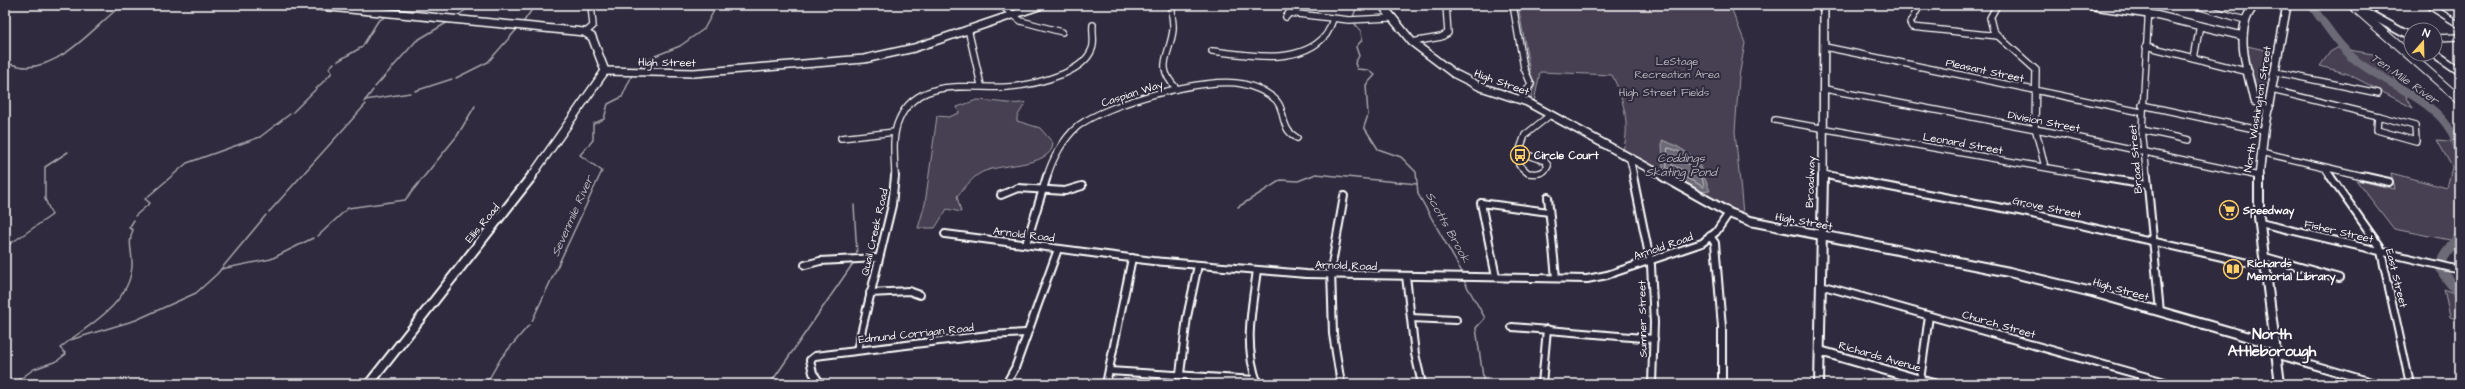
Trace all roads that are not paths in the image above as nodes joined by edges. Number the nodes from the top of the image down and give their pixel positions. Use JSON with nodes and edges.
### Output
{"nodes":[{"id":1,"x":309,"y":5,"type":"edge"},
{"id":2,"x":591,"y":5,"type":"edge"},
{"id":3,"x":1001,"y":5,"type":"edge"},
{"id":4,"x":1042,"y":5,"type":"edge"},
{"id":5,"x":1173,"y":5,"type":"edge"},
{"id":6,"x":1382,"y":5,"type":"edge"},
{"id":7,"x":1446,"y":5,"type":"edge"},
{"id":8,"x":1514,"y":5,"type":"edge"},
{"id":9,"x":1824,"y":5,"type":"edge"},
{"id":10,"x":1920,"y":5,"type":"edge"},
{"id":11,"x":1997,"y":5,"type":"edge"},
{"id":12,"x":2088,"y":5,"type":"edge"},
{"id":13,"x":2150,"y":5,"type":"edge"},
{"id":14,"x":2194,"y":5,"type":"edge"},
{"id":15,"x":2255,"y":5,"type":"edge"},
{"id":16,"x":2286,"y":5,"type":"edge"},
{"id":17,"x":2352,"y":5,"type":"edge"},
{"id":18,"x":2428,"y":5,"type":"edge"},
{"id":19,"x":2361,"y":12,"type":"junction"},
{"id":20,"x":1011,"y":14,"type":"junction"},
{"id":21,"x":2149,"y":14,"type":"junction"},
{"id":22,"x":1286,"y":17,"type":"dead end"},
{"id":23,"x":1390,"y":18,"type":"junction"},
{"id":24,"x":1333,"y":19,"type":"junction"},
{"id":25,"x":2245,"y":20,"type":"junction"},
{"id":26,"x":1093,"y":25,"type":"dead end"},
{"id":27,"x":2200,"y":25,"type":"junction"},
{"id":28,"x":2460,"y":25,"type":"edge"},
{"id":29,"x":968,"y":29,"type":"junction"},
{"id":30,"x":586,"y":32,"type":"junction"},
{"id":31,"x":1062,"y":32,"type":"dead end"},
{"id":32,"x":2403,"y":33,"type":"edge"},
{"id":33,"x":1998,"y":36,"type":"junction"},
{"id":34,"x":2243,"y":36,"type":"junction"},
{"id":35,"x":2460,"y":37,"type":"edge"},
{"id":36,"x":2443,"y":38,"type":"edge"},
{"id":37,"x":1412,"y":42,"type":"junction"},
{"id":38,"x":2146,"y":46,"type":"junction"},
{"id":39,"x":1825,"y":47,"type":"junction"},
{"id":40,"x":1212,"y":51,"type":"dead end"},
{"id":41,"x":2194,"y":58,"type":"junction"},
{"id":42,"x":2443,"y":59,"type":"edge"},
{"id":43,"x":605,"y":71,"type":"junction"},
{"id":44,"x":2460,"y":71,"type":"edge"},
{"id":45,"x":2249,"y":72,"type":"junction"},
{"id":46,"x":2275,"y":72,"type":"junction"},
{"id":47,"x":981,"y":85,"type":"junction"},
{"id":48,"x":1177,"y":89,"type":"junction"},
{"id":49,"x":1824,"y":89,"type":"junction"},
{"id":50,"x":2272,"y":90,"type":"junction"},
{"id":51,"x":2036,"y":91,"type":"junction"},
{"id":52,"x":2378,"y":93,"type":"dead end"},
{"id":53,"x":1521,"y":99,"type":"junction"},
{"id":54,"x":2460,"y":100,"type":"edge"},
{"id":55,"x":2142,"y":105,"type":"junction"},
{"id":56,"x":2269,"y":108,"type":"junction"},
{"id":57,"x":2141,"y":112,"type":"junction"},
{"id":58,"x":1550,"y":115,"type":"junction"},
{"id":59,"x":2378,"y":116,"type":"junction"},
{"id":60,"x":1776,"y":120,"type":"dead end"},
{"id":61,"x":1824,"y":129,"type":"junction"},
{"id":62,"x":2035,"y":130,"type":"junction"},
{"id":63,"x":2142,"y":130,"type":"junction"},
{"id":64,"x":2264,"y":131,"type":"junction"},
{"id":65,"x":895,"y":132,"type":"junction"},
{"id":66,"x":841,"y":138,"type":"dead end"},
{"id":67,"x":1297,"y":138,"type":"dead end"},
{"id":68,"x":2189,"y":140,"type":"dead end"},
{"id":69,"x":1518,"y":152,"type":"junction"},
{"id":70,"x":2143,"y":152,"type":"junction"},
{"id":71,"x":2261,"y":152,"type":"junction"},
{"id":72,"x":1630,"y":159,"type":"junction"},
{"id":73,"x":2045,"y":167,"type":"junction"},
{"id":74,"x":2325,"y":168,"type":"junction"},
{"id":75,"x":1822,"y":174,"type":"junction"},
{"id":76,"x":2258,"y":176,"type":"junction"},
{"id":77,"x":2389,"y":182,"type":"dead end"},
{"id":78,"x":2146,"y":185,"type":"junction"},
{"id":79,"x":1082,"y":186,"type":"dead end"},
{"id":80,"x":1043,"y":190,"type":"junction"},
{"id":81,"x":1001,"y":195,"type":"dead end"},
{"id":82,"x":1344,"y":196,"type":"dead end"},
{"id":83,"x":1548,"y":197,"type":"dead end"},
{"id":84,"x":1549,"y":212,"type":"junction"},
{"id":85,"x":1729,"y":213,"type":"junction"},
{"id":86,"x":2260,"y":223,"type":"junction"},
{"id":87,"x":945,"y":234,"type":"dead end"},
{"id":88,"x":1710,"y":236,"type":"junction"},
{"id":89,"x":1821,"y":236,"type":"junction"},
{"id":90,"x":2152,"y":240,"type":"junction"},
{"id":91,"x":1026,"y":244,"type":"junction"},
{"id":92,"x":1058,"y":249,"type":"junction"},
{"id":93,"x":2382,"y":252,"type":"junction"},
{"id":94,"x":2265,"y":257,"type":"junction"},
{"id":95,"x":878,"y":258,"type":"junction"},
{"id":96,"x":1132,"y":258,"type":"junction"},
{"id":97,"x":1650,"y":262,"type":"junction"},
{"id":98,"x":1198,"y":264,"type":"junction"},
{"id":99,"x":805,"y":265,"type":"dead end"},
{"id":100,"x":2266,"y":267,"type":"junction"},
{"id":101,"x":1257,"y":270,"type":"junction"},
{"id":102,"x":2460,"y":270,"type":"edge"},
{"id":103,"x":1331,"y":275,"type":"junction"},
{"id":104,"x":1406,"y":276,"type":"junction"},
{"id":105,"x":1496,"y":277,"type":"junction"},
{"id":106,"x":1556,"y":278,"type":"junction"},
{"id":107,"x":2339,"y":278,"type":"dead end"},
{"id":108,"x":1820,"y":285,"type":"junction"},
{"id":109,"x":870,"y":293,"type":"junction"},
{"id":110,"x":920,"y":295,"type":"dead end"},
{"id":111,"x":2160,"y":312,"type":"junction"},
{"id":112,"x":1929,"y":316,"type":"junction"},
{"id":113,"x":1411,"y":318,"type":"junction"},
{"id":114,"x":1456,"y":320,"type":"dead end"},
{"id":115,"x":1512,"y":327,"type":"dead end"},
{"id":116,"x":1547,"y":329,"type":"junction"},
{"id":117,"x":1026,"y":333,"type":"junction"},
{"id":118,"x":1654,"y":339,"type":"junction"},
{"id":119,"x":2273,"y":344,"type":"junction"},
{"id":120,"x":858,"y":350,"type":"junction"},
{"id":121,"x":1820,"y":351,"type":"junction"},
{"id":122,"x":2276,"y":354,"type":"junction"},
{"id":123,"x":1109,"y":371,"type":"junction"},
{"id":124,"x":1180,"y":374,"type":"junction"},
{"id":125,"x":1920,"y":380,"type":"junction"},
{"id":126,"x":1257,"y":382,"type":"edge"},
{"id":127,"x":369,"y":384,"type":"edge"},
{"id":128,"x":821,"y":384,"type":"edge"},
{"id":129,"x":1006,"y":384,"type":"edge"},
{"id":130,"x":1106,"y":384,"type":"edge"},
{"id":131,"x":1341,"y":384,"type":"edge"},
{"id":132,"x":1422,"y":384,"type":"edge"},
{"id":133,"x":1542,"y":384,"type":"edge"},
{"id":134,"x":1652,"y":384,"type":"edge"},
{"id":135,"x":1722,"y":384,"type":"edge"},
{"id":136,"x":1819,"y":384,"type":"edge"},
{"id":137,"x":1934,"y":384,"type":"edge"},
{"id":138,"x":2172,"y":384,"type":"edge"},
{"id":139,"x":2280,"y":384,"type":"edge"},
{"id":140,"x":2378,"y":384,"type":"edge"},
{"id":141,"x":2410,"y":384,"type":"edge"}],
"edges":[{"from":1,"to":30,"type":"street"},
{"from":2,"to":30,"type":"street"},
{"from":3,"to":20,"type":"street"},
{"from":4,"to":20,"type":"street","name":"High Street"},
{"from":5,"to":48,"type":"street"},
{"from":6,"to":23,"type":"street","name":"High Street"},
{"from":7,"to":37,"type":"street"},
{"from":8,"to":53,"type":"street"},
{"from":9,"to":39,"type":"street","name":"Broadway"},
{"from":10,"to":33,"type":"street"},
{"from":11,"to":33,"type":"street"},
{"from":12,"to":21,"type":"street"},
{"from":13,"to":21,"type":"street","name":"Broad Street"},
{"from":14,"to":25,"type":"street"},
{"from":15,"to":25,"type":"street"},
{"from":16,"to":46,"type":"street","name":"North Washington Street"},
{"from":17,"to":19,"type":"main road"},
{"from":18,"to":28,"type":"street"},
{"from":19,"to":32,"type":"street"},
{"from":19,"to":54,"type":"main road"},
{"from":20,"to":29,"type":"street","name":"High Street"},
{"from":20,"to":31,"type":"street"},
{"from":21,"to":27,"type":"street"},
{"from":21,"to":38,"type":"street","name":"Broad Street"},
{"from":22,"to":24,"type":"street"},
{"from":23,"to":24,"type":"street"},
{"from":23,"to":37,"type":"street","name":"High Street"},
{"from":24,"to":40,"type":"street"},
{"from":25,"to":34,"type":"street"},
{"from":26,"to":47,"type":"street","name":"Quail Creek Road"},
{"from":27,"to":34,"type":"street"},
{"from":27,"to":41,"type":"street"},
{"from":29,"to":43,"type":"street","name":"High Street"},
{"from":29,"to":47,"type":"street"},
{"from":30,"to":43,"type":"street"},
{"from":33,"to":51,"type":"street"},
{"from":34,"to":45,"type":"street"},
{"from":35,"to":36,"type":"street"},
{"from":37,"to":53,"type":"street","name":"High Street"},
{"from":38,"to":41,"type":"street"},
{"from":38,"to":55,"type":"street","name":"Broad Street"},
{"from":39,"to":49,"type":"street","name":"Broadway"},
{"from":39,"to":51,"type":"street","name":"Pleasant Street"},
{"from":41,"to":45,"type":"street"},
{"from":42,"to":44,"type":"street"},
{"from":43,"to":127,"type":"street","name":"Ellis Road"},
{"from":45,"to":56,"type":"street"},
{"from":46,"to":50,"type":"street","name":"North Washington Street"},
{"from":46,"to":52,"type":"street"},
{"from":47,"to":65,"type":"street","name":"Quail Creek Road"},
{"from":48,"to":67,"type":"street","name":"Caspian Way"},
{"from":48,"to":80,"type":"street","name":"Caspian Way"},
{"from":49,"to":61,"type":"street","name":"Broadway"},
{"from":49,"to":62,"type":"street","name":"Division Street"},
{"from":50,"to":56,"type":"street","name":"North Washington Street"},
{"from":50,"to":59,"type":"street"},
{"from":51,"to":57,"type":"street","name":"Pleasant Street"},
{"from":51,"to":62,"type":"street"},
{"from":53,"to":58,"type":"street","name":"High Street"},
{"from":55,"to":57,"type":"street","name":"Broad Street"},
{"from":55,"to":64,"type":"street"},
{"from":56,"to":64,"type":"street","name":"North Washington Street"},
{"from":57,"to":63,"type":"street","name":"Broad Street"},
{"from":58,"to":69,"type":"street"},
{"from":58,"to":72,"type":"street","name":"High Street"},
{"from":59,"to":59,"type":"street"},
{"from":60,"to":61,"type":"street","name":"Leonard Street"},
{"from":61,"to":73,"type":"street","name":"Leonard Street"},
{"from":61,"to":75,"type":"street","name":"Broadway"},
{"from":62,"to":70,"type":"street","name":"Division Street"},
{"from":62,"to":73,"type":"street"},
{"from":63,"to":68,"type":"street"},
{"from":63,"to":70,"type":"street","name":"Broad Street"},
{"from":64,"to":71,"type":"street","name":"North Washington Street"},
{"from":65,"to":66,"type":"street"},
{"from":65,"to":95,"type":"street","name":"Quail Creek Road"},
{"from":69,"to":69,"type":"street"},
{"from":70,"to":76,"type":"street","name":"Division Street"},
{"from":70,"to":78,"type":"street","name":"Broad Street"},
{"from":71,"to":74,"type":"street"},
{"from":71,"to":76,"type":"street","name":"North Washington Street"},
{"from":72,"to":85,"type":"street","name":"High Street"},
{"from":72,"to":97,"type":"street","name":"Sumner Street"},
{"from":73,"to":78,"type":"street","name":"Leonard Street"},
{"from":74,"to":77,"type":"street"},
{"from":74,"to":93,"type":"street","name":"East Street"},
{"from":75,"to":89,"type":"street","name":"Broadway"},
{"from":75,"to":90,"type":"street","name":"Grove Street"},
{"from":76,"to":86,"type":"street","name":"North Washington Street"},
{"from":78,"to":90,"type":"street","name":"Broad Street"},
{"from":79,"to":80,"type":"street"},
{"from":80,"to":81,"type":"street"},
{"from":80,"to":91,"type":"street","name":"Caspian Way"},
{"from":82,"to":103,"type":"street"},
{"from":83,"to":84,"type":"street"},
{"from":84,"to":105,"type":"street"},
{"from":84,"to":106,"type":"street"},
{"from":85,"to":88,"type":"street","name":"Arnold Road"},
{"from":85,"to":89,"type":"street","name":"High Street"},
{"from":86,"to":93,"type":"street","name":"Fisher Street"},
{"from":86,"to":94,"type":"street","name":"North Washington Street"},
{"from":87,"to":91,"type":"street","name":"Arnold Road"},
{"from":88,"to":97,"type":"street","name":"Arnold Road"},
{"from":88,"to":135,"type":"street"},
{"from":89,"to":108,"type":"street","name":"Broadway"},
{"from":89,"to":111,"type":"street","name":"High Street"},
{"from":90,"to":100,"type":"street","name":"Grove Street"},
{"from":90,"to":111,"type":"street","name":"Broad Street"},
{"from":91,"to":92,"type":"street","name":"Arnold Road"},
{"from":92,"to":96,"type":"street","name":"Arnold Road"},
{"from":92,"to":117,"type":"street"},
{"from":93,"to":102,"type":"street","name":"Fisher Street"},
{"from":93,"to":141,"type":"street","name":"East Street"},
{"from":94,"to":100,"type":"street","name":"North Washington Street"},
{"from":94,"to":107,"type":"street"},
{"from":95,"to":99,"type":"street"},
{"from":95,"to":109,"type":"street","name":"Quail Creek Road"},
{"from":96,"to":98,"type":"street","name":"Arnold Road"},
{"from":96,"to":123,"type":"street"},
{"from":97,"to":106,"type":"street","name":"Arnold Road"},
{"from":97,"to":118,"type":"street","name":"Sumner Street"},
{"from":98,"to":101,"type":"street","name":"Arnold Road"},
{"from":98,"to":124,"type":"street"},
{"from":100,"to":119,"type":"street","name":"North Washington Street"},
{"from":101,"to":103,"type":"street","name":"Arnold Road"},
{"from":101,"to":126,"type":"street"},
{"from":103,"to":104,"type":"street","name":"Arnold Road"},
{"from":103,"to":131,"type":"street"},
{"from":104,"to":105,"type":"street","name":"Arnold Road"},
{"from":104,"to":113,"type":"street"},
{"from":105,"to":106,"type":"street","name":"Arnold Road"},
{"from":108,"to":112,"type":"street","name":"Church Street"},
{"from":108,"to":121,"type":"street","name":"Broadway"},
{"from":109,"to":110,"type":"street"},
{"from":109,"to":120,"type":"street","name":"Quail Creek Road"},
{"from":111,"to":119,"type":"street","name":"High Street"},
{"from":112,"to":125,"type":"street"},
{"from":112,"to":138,"type":"street","name":"Church Street"},
{"from":113,"to":114,"type":"street"},
{"from":113,"to":132,"type":"street"},
{"from":115,"to":116,"type":"street"},
{"from":116,"to":118,"type":"street"},
{"from":116,"to":133,"type":"street"},
{"from":117,"to":120,"type":"street","name":"Edmund Corrigan Road"},
{"from":117,"to":129,"type":"street"},
{"from":118,"to":134,"type":"street","name":"Sumner Street"},
{"from":119,"to":122,"type":"street","name":"North Washington Street"},
{"from":120,"to":128,"type":"street","name":"Edmund Corrigan Road"},
{"from":121,"to":125,"type":"street","name":"Richards Avenue"},
{"from":121,"to":136,"type":"street","name":"Broadway"},
{"from":122,"to":139,"type":"street","name":"North Washington Street"},
{"from":122,"to":140,"type":"street"},
{"from":123,"to":124,"type":"street"},
{"from":123,"to":130,"type":"street"},
{"from":124,"to":126,"type":"street"},
{"from":125,"to":137,"type":"street","name":"Richards Avenue"}]}
